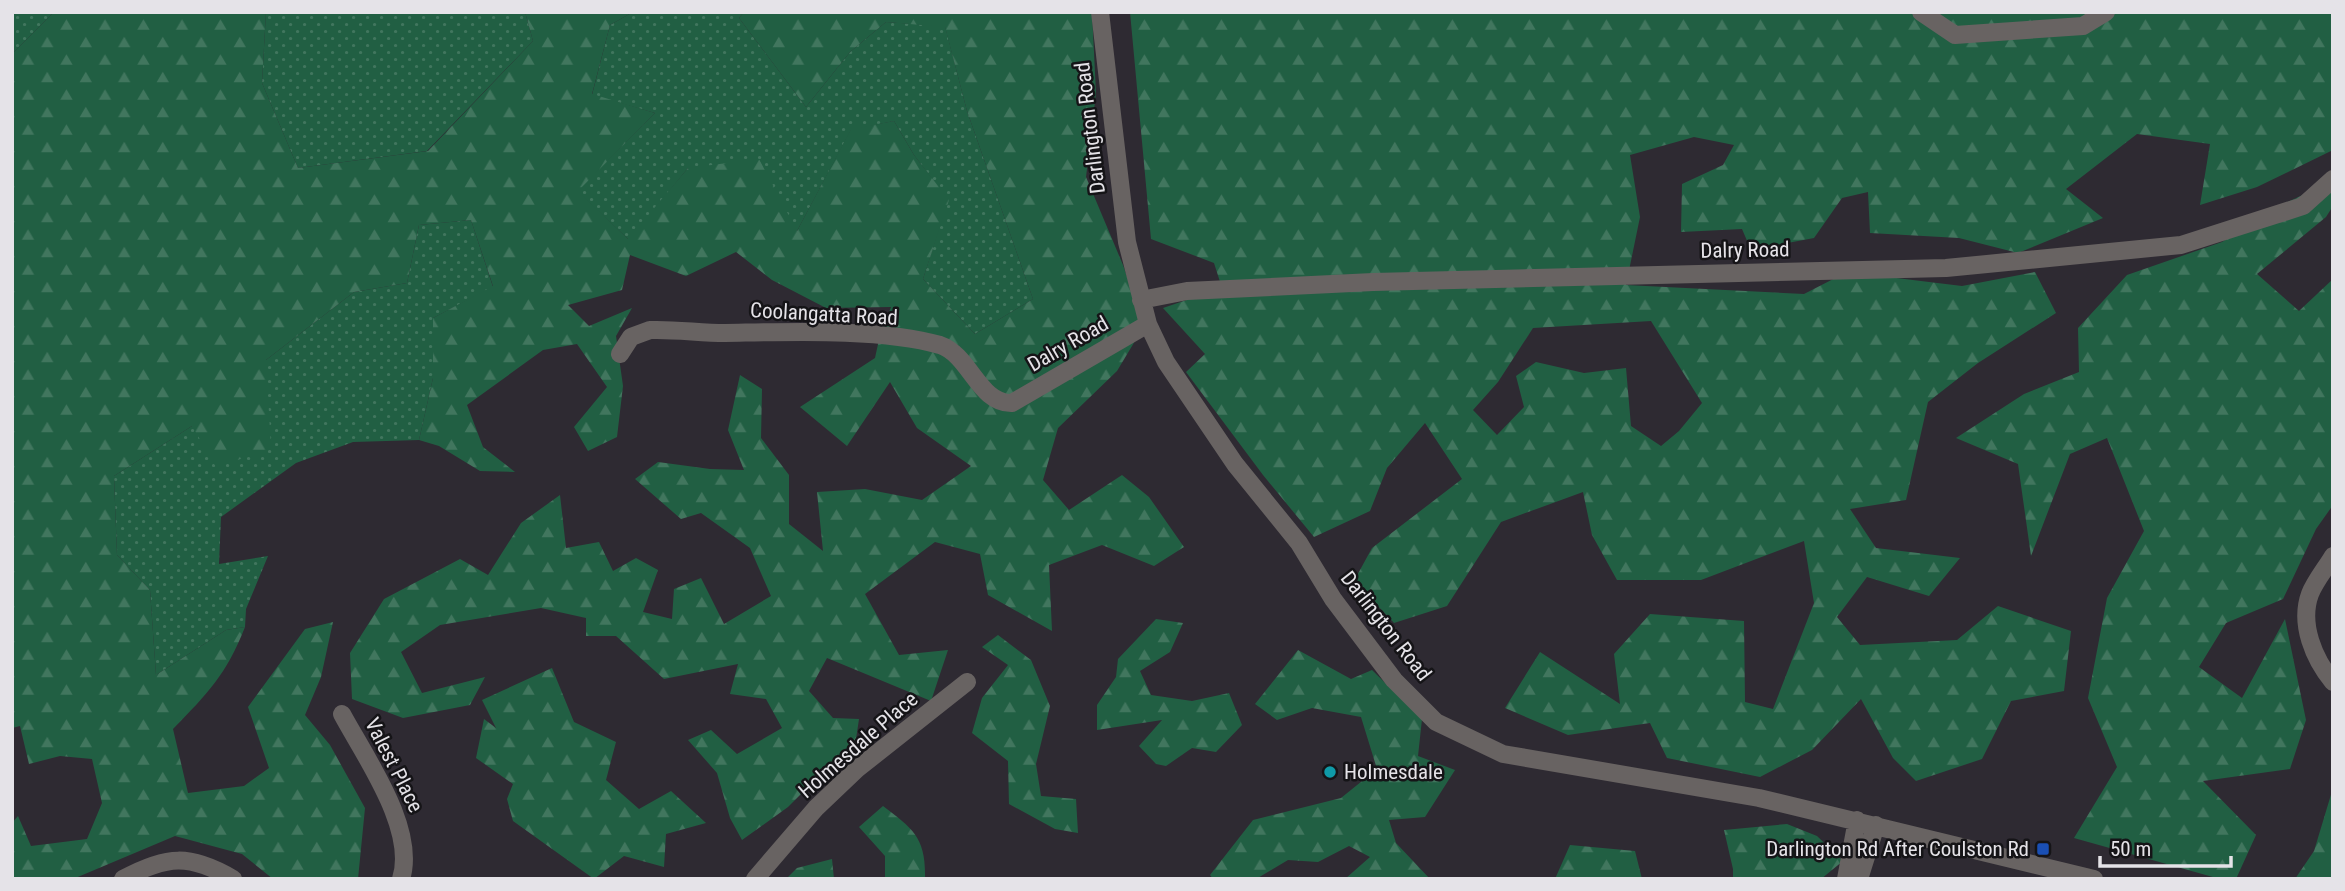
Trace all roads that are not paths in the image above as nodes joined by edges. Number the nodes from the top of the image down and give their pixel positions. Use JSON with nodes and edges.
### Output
{"nodes":[{"id":1,"x":1100,"y":12,"type":"edge"},
{"id":2,"x":1922,"y":12,"type":"edge"},
{"id":3,"x":2106,"y":12,"type":"edge"},
{"id":4,"x":2333,"y":179,"type":"edge"},
{"id":5,"x":1141,"y":300,"type":"junction"},
{"id":6,"x":1148,"y":324,"type":"junction"},
{"id":7,"x":620,"y":354,"type":"dead end"},
{"id":8,"x":1012,"y":403,"type":"joint"},
{"id":9,"x":2333,"y":556,"type":"edge"},
{"id":10,"x":967,"y":682,"type":"dead end"},
{"id":11,"x":2333,"y":682,"type":"edge"},
{"id":12,"x":342,"y":714,"type":"dead end"},
{"id":13,"x":1857,"y":820,"type":"junction"},
{"id":14,"x":1876,"y":825,"type":"junction"},
{"id":15,"x":123,"y":879,"type":"edge"},
{"id":16,"x":233,"y":879,"type":"edge"},
{"id":17,"x":401,"y":879,"type":"edge"},
{"id":18,"x":755,"y":879,"type":"edge"},
{"id":19,"x":1846,"y":879,"type":"edge"},
{"id":20,"x":1859,"y":879,"type":"edge"},
{"id":21,"x":2094,"y":879,"type":"edge"}],
"edges":[{"from":1,"to":5,"type":"street","name":"Darlington Road"},
{"from":2,"to":3,"type":"street"},
{"from":4,"to":5,"type":"street","name":"Dalry Road"},
{"from":5,"to":6,"type":"street","name":"Darlington Road"},
{"from":6,"to":8,"type":"street","name":"Dalry Road"},
{"from":6,"to":13,"type":"street","name":"Darlington Road"},
{"from":7,"to":8,"type":"street","name":"Coolangatta Road"},
{"from":9,"to":11,"type":"street"},
{"from":10,"to":18,"type":"street","name":"Holmesdale Place"},
{"from":12,"to":17,"type":"street","name":"Valest Place"},
{"from":13,"to":14,"type":"street","name":"Darlington Road"},
{"from":13,"to":19,"type":"street"},
{"from":14,"to":20,"type":"street"},
{"from":14,"to":21,"type":"street","name":"Darlington Road"},
{"from":15,"to":16,"type":"street"}]}
